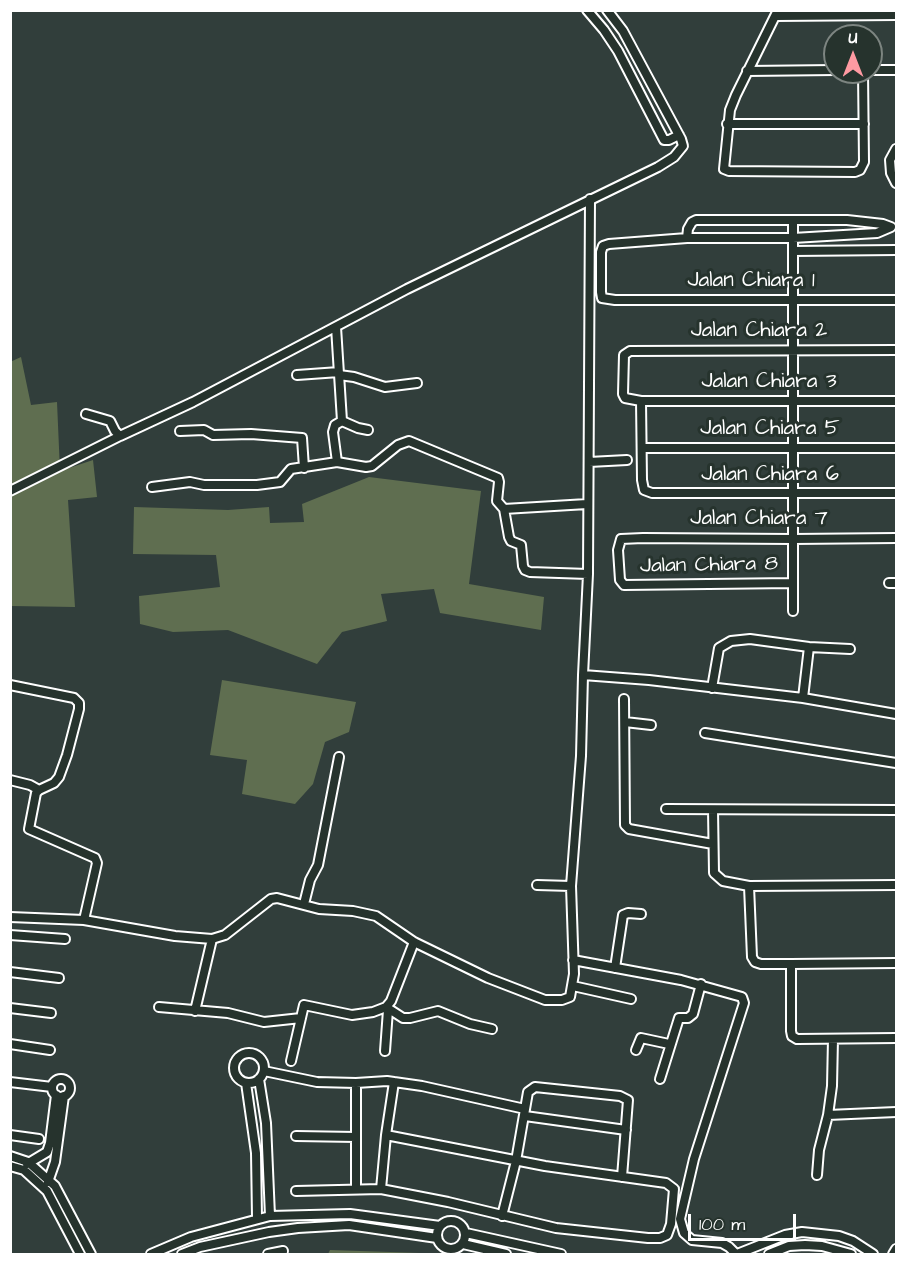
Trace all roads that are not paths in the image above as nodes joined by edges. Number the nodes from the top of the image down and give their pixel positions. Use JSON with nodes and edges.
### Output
{"nodes":[{"id":1,"x":586,"y":10,"type":"edge"},
{"id":2,"x":607,"y":10,"type":"edge"},
{"id":3,"x":777,"y":13,"type":"edge"},
{"id":4,"x":897,"y":15,"type":"edge"},
{"id":5,"x":823,"y":70,"type":"edge"},
{"id":6,"x":747,"y":71,"type":"junction"},
{"id":7,"x":864,"y":84,"type":"edge"},
{"id":8,"x":727,"y":124,"type":"junction"},
{"id":9,"x":864,"y":124,"type":"junction"},
{"id":10,"x":680,"y":137,"type":"junction"},
{"id":11,"x":897,"y":148,"type":"edge"},
{"id":12,"x":897,"y":183,"type":"edge"},
{"id":13,"x":590,"y":199,"type":"junction"},
{"id":14,"x":793,"y":221,"type":"junction"},
{"id":15,"x":859,"y":221,"type":"junction"},
{"id":16,"x":894,"y":227,"type":"edge"},
{"id":17,"x":858,"y":234,"type":"junction"},
{"id":18,"x":687,"y":238,"type":"junction"},
{"id":19,"x":793,"y":238,"type":"junction"},
{"id":20,"x":897,"y":250,"type":"edge"},
{"id":21,"x":793,"y":251,"type":"junction"},
{"id":22,"x":793,"y":300,"type":"junction"},
{"id":23,"x":897,"y":300,"type":"edge"},
{"id":24,"x":336,"y":327,"type":"junction"},
{"id":25,"x":793,"y":350,"type":"junction"},
{"id":26,"x":897,"y":350,"type":"edge"},
{"id":27,"x":339,"y":373,"type":"junction"},
{"id":28,"x":297,"y":375,"type":"dead end"},
{"id":29,"x":417,"y":382,"type":"dead end"},
{"id":30,"x":641,"y":401,"type":"junction"},
{"id":31,"x":793,"y":401,"type":"junction"},
{"id":32,"x":897,"y":401,"type":"edge"},
{"id":33,"x":86,"y":414,"type":"dead end"},
{"id":34,"x":342,"y":420,"type":"junction"},
{"id":35,"x":368,"y":430,"type":"dead end"},
{"id":36,"x":180,"y":431,"type":"dead end"},
{"id":37,"x":118,"y":434,"type":"junction"},
{"id":38,"x":793,"y":447,"type":"junction"},
{"id":39,"x":897,"y":447,"type":"edge"},
{"id":40,"x":643,"y":448,"type":"junction"},
{"id":41,"x":627,"y":460,"type":"dead end"},
{"id":42,"x":337,"y":462,"type":"junction"},
{"id":43,"x":589,"y":462,"type":"junction"},
{"id":44,"x":304,"y":468,"type":"junction"},
{"id":45,"x":152,"y":487,"type":"dead end"},
{"id":46,"x":10,"y":491,"type":"edge"},
{"id":47,"x":793,"y":494,"type":"junction"},
{"id":48,"x":897,"y":494,"type":"edge"},
{"id":49,"x":587,"y":504,"type":"junction"},
{"id":50,"x":504,"y":509,"type":"junction"},
{"id":51,"x":897,"y":538,"type":"edge"},
{"id":52,"x":793,"y":539,"type":"junction"},
{"id":53,"x":588,"y":574,"type":"junction"},
{"id":54,"x":793,"y":583,"type":"junction"},
{"id":55,"x":624,"y":585,"type":"joint"},
{"id":56,"x":793,"y":611,"type":"dead end"},
{"id":57,"x":809,"y":647,"type":"junction"},
{"id":58,"x":850,"y":650,"type":"dead end"},
{"id":59,"x":583,"y":675,"type":"junction"},
{"id":60,"x":10,"y":685,"type":"edge"},
{"id":61,"x":712,"y":687,"type":"junction"},
{"id":62,"x":803,"y":698,"type":"junction"},
{"id":63,"x":624,"y":699,"type":"dead end"},
{"id":64,"x":897,"y":714,"type":"edge"},
{"id":65,"x":625,"y":722,"type":"junction"},
{"id":66,"x":651,"y":725,"type":"dead end"},
{"id":67,"x":705,"y":733,"type":"dead end"},
{"id":68,"x":339,"y":757,"type":"dead end"},
{"id":69,"x":897,"y":763,"type":"edge"},
{"id":70,"x":10,"y":780,"type":"edge"},
{"id":71,"x":39,"y":790,"type":"junction"},
{"id":72,"x":666,"y":809,"type":"dead end"},
{"id":73,"x":713,"y":810,"type":"junction"},
{"id":74,"x":897,"y":810,"type":"edge"},
{"id":75,"x":713,"y":844,"type":"junction"},
{"id":76,"x":537,"y":885,"type":"dead end"},
{"id":77,"x":897,"y":885,"type":"edge"},
{"id":78,"x":571,"y":886,"type":"junction"},
{"id":79,"x":749,"y":886,"type":"junction"},
{"id":80,"x":304,"y":904,"type":"junction"},
{"id":81,"x":641,"y":914,"type":"dead end"},
{"id":82,"x":10,"y":917,"type":"edge"},
{"id":83,"x":84,"y":920,"type":"junction"},
{"id":84,"x":10,"y":935,"type":"edge"},
{"id":85,"x":65,"y":939,"type":"dead end"},
{"id":86,"x":212,"y":939,"type":"junction"},
{"id":87,"x":414,"y":942,"type":"junction"},
{"id":88,"x":573,"y":960,"type":"junction"},
{"id":89,"x":897,"y":963,"type":"edge"},
{"id":90,"x":791,"y":964,"type":"junction"},
{"id":91,"x":615,"y":968,"type":"junction"},
{"id":92,"x":10,"y":972,"type":"edge"},
{"id":93,"x":59,"y":978,"type":"dead end"},
{"id":94,"x":701,"y":984,"type":"junction"},
{"id":95,"x":573,"y":986,"type":"junction"},
{"id":96,"x":631,"y":999,"type":"dead end"},
{"id":97,"x":159,"y":1007,"type":"dead end"},
{"id":98,"x":10,"y":1008,"type":"edge"},
{"id":99,"x":387,"y":1009,"type":"junction"},
{"id":100,"x":195,"y":1011,"type":"junction"},
{"id":101,"x":51,"y":1014,"type":"dead end"},
{"id":102,"x":301,"y":1018,"type":"junction"},
{"id":103,"x":492,"y":1029,"type":"dead end"},
{"id":104,"x":897,"y":1038,"type":"edge"},
{"id":105,"x":833,"y":1039,"type":"junction"},
{"id":106,"x":10,"y":1044,"type":"edge"},
{"id":107,"x":669,"y":1044,"type":"junction"},
{"id":108,"x":50,"y":1050,"type":"dead end"},
{"id":109,"x":636,"y":1050,"type":"dead end"},
{"id":110,"x":385,"y":1051,"type":"dead end"},
{"id":111,"x":291,"y":1061,"type":"dead end"},
{"id":112,"x":264,"y":1071,"type":"junction"},
{"id":113,"x":260,"y":1079,"type":"junction"},
{"id":114,"x":660,"y":1079,"type":"dead end"},
{"id":115,"x":10,"y":1082,"type":"edge"},
{"id":116,"x":394,"y":1082,"type":"junction"},
{"id":117,"x":246,"y":1083,"type":"junction"},
{"id":118,"x":356,"y":1083,"type":"junction"},
{"id":119,"x":57,"y":1093,"type":"junction"},
{"id":120,"x":525,"y":1112,"type":"junction"},
{"id":121,"x":897,"y":1112,"type":"edge"},
{"id":122,"x":828,"y":1115,"type":"junction"},
{"id":123,"x":626,"y":1130,"type":"junction"},
{"id":124,"x":10,"y":1135,"type":"edge"},
{"id":125,"x":386,"y":1135,"type":"junction"},
{"id":126,"x":296,"y":1136,"type":"dead end"},
{"id":127,"x":356,"y":1137,"type":"junction"},
{"id":128,"x":39,"y":1139,"type":"dead end"},
{"id":129,"x":256,"y":1153,"type":"junction"},
{"id":130,"x":268,"y":1153,"type":"junction"},
{"id":131,"x":10,"y":1156,"type":"edge"},
{"id":132,"x":516,"y":1161,"type":"junction"},
{"id":133,"x":28,"y":1162,"type":"junction"},
{"id":134,"x":10,"y":1166,"type":"edge"},
{"id":135,"x":24,"y":1170,"type":"junction"},
{"id":136,"x":817,"y":1175,"type":"dead end"},
{"id":137,"x":622,"y":1177,"type":"junction"},
{"id":138,"x":50,"y":1180,"type":"junction"},
{"id":139,"x":43,"y":1187,"type":"junction"},
{"id":140,"x":356,"y":1189,"type":"junction"},
{"id":141,"x":381,"y":1190,"type":"junction"},
{"id":142,"x":296,"y":1191,"type":"dead end"},
{"id":143,"x":296,"y":1214,"type":"junction"},
{"id":144,"x":270,"y":1216,"type":"junction"},
{"id":145,"x":502,"y":1216,"type":"junction"},
{"id":146,"x":257,"y":1218,"type":"junction"},
{"id":147,"x":440,"y":1226,"type":"junction"},
{"id":148,"x":298,"y":1228,"type":"junction"},
{"id":149,"x":466,"y":1233,"type":"junction"},
{"id":150,"x":437,"y":1238,"type":"junction"},
{"id":151,"x":463,"y":1244,"type":"junction"},
{"id":152,"x":897,"y":1249,"type":"edge"},
{"id":153,"x":284,"y":1251,"type":"dead end"},
{"id":154,"x":453,"y":1252,"type":"edge"},
{"id":155,"x":80,"y":1254,"type":"edge"},
{"id":156,"x":91,"y":1254,"type":"edge"},
{"id":157,"x":151,"y":1254,"type":"edge"},
{"id":158,"x":182,"y":1254,"type":"edge"},
{"id":159,"x":268,"y":1254,"type":"edge"},
{"id":160,"x":506,"y":1254,"type":"edge"},
{"id":161,"x":561,"y":1254,"type":"edge"},
{"id":162,"x":736,"y":1254,"type":"edge"},
{"id":163,"x":769,"y":1254,"type":"edge"},
{"id":164,"x":851,"y":1254,"type":"edge"},
{"id":165,"x":873,"y":1254,"type":"edge"},
{"id":166,"x":893,"y":1254,"type":"edge"}],
"edges":[{"from":1,"to":10,"type":"street"},
{"from":2,"to":10,"type":"street"},
{"from":3,"to":4,"type":"street"},
{"from":3,"to":6,"type":"street"},
{"from":5,"to":6,"type":"street"},
{"from":6,"to":8,"type":"street"},
{"from":7,"to":9,"type":"street"},
{"from":8,"to":9,"type":"street"},
{"from":8,"to":9,"type":"street"},
{"from":10,"to":13,"type":"street"},
{"from":11,"to":12,"type":"street"},
{"from":13,"to":24,"type":"street"},
{"from":13,"to":43,"type":"street"},
{"from":14,"to":15,"type":"street"},
{"from":14,"to":18,"type":"street"},
{"from":14,"to":19,"type":"street"},
{"from":15,"to":16,"type":"street"},
{"from":15,"to":17,"type":"street"},
{"from":16,"to":17,"type":"street"},
{"from":17,"to":19,"type":"street"},
{"from":18,"to":19,"type":"street"},
{"from":18,"to":22,"type":"street","name":"Jalan Chiara 1"},
{"from":19,"to":21,"type":"street"},
{"from":20,"to":21,"type":"street"},
{"from":21,"to":22,"type":"street"},
{"from":22,"to":23,"type":"street","name":"Jalan Chiara 1"},
{"from":22,"to":25,"type":"street"},
{"from":24,"to":27,"type":"street"},
{"from":24,"to":37,"type":"street"},
{"from":25,"to":26,"type":"street","name":"Jalan Chiara 2"},
{"from":25,"to":30,"type":"street","name":"Jalan Chiara 2"},
{"from":25,"to":31,"type":"street"},
{"from":27,"to":28,"type":"street"},
{"from":27,"to":29,"type":"street"},
{"from":27,"to":34,"type":"street"},
{"from":30,"to":31,"type":"street","name":"Jalan Chiara 3"},
{"from":30,"to":40,"type":"street"},
{"from":31,"to":32,"type":"street","name":"Jalan Chiara 3"},
{"from":31,"to":38,"type":"street"},
{"from":33,"to":37,"type":"street"},
{"from":34,"to":35,"type":"street"},
{"from":34,"to":42,"type":"street"},
{"from":36,"to":44,"type":"street"},
{"from":37,"to":46,"type":"street"},
{"from":38,"to":39,"type":"street","name":"Jalan Chiara 5"},
{"from":38,"to":40,"type":"street","name":"Jalan Chiara 5"},
{"from":38,"to":47,"type":"street"},
{"from":40,"to":47,"type":"street","name":"Jalan Chiara 6"},
{"from":41,"to":43,"type":"street"},
{"from":42,"to":44,"type":"street"},
{"from":42,"to":50,"type":"street"},
{"from":43,"to":49,"type":"street"},
{"from":44,"to":45,"type":"street"},
{"from":47,"to":48,"type":"street","name":"Jalan Chiara 6"},
{"from":47,"to":52,"type":"street"},
{"from":49,"to":50,"type":"street"},
{"from":49,"to":53,"type":"street"},
{"from":50,"to":53,"type":"street"},
{"from":51,"to":52,"type":"street","name":"Jalan Chiara 7"},
{"from":52,"to":54,"type":"street"},
{"from":52,"to":55,"type":"street","name":"Jalan Chiara 7"},
{"from":53,"to":59,"type":"street"},
{"from":54,"to":55,"type":"street","name":"Jalan Chiara 8"},
{"from":54,"to":56,"type":"street"},
{"from":57,"to":58,"type":"street"},
{"from":57,"to":61,"type":"street"},
{"from":57,"to":62,"type":"street"},
{"from":59,"to":61,"type":"street"},
{"from":59,"to":78,"type":"street"},
{"from":60,"to":71,"type":"street"},
{"from":61,"to":62,"type":"street"},
{"from":62,"to":64,"type":"street"},
{"from":63,"to":65,"type":"street"},
{"from":65,"to":66,"type":"street"},
{"from":65,"to":75,"type":"street"},
{"from":67,"to":69,"type":"street"},
{"from":68,"to":80,"type":"street"},
{"from":70,"to":71,"type":"street"},
{"from":71,"to":83,"type":"street"},
{"from":72,"to":73,"type":"street"},
{"from":73,"to":74,"type":"street"},
{"from":73,"to":75,"type":"street"},
{"from":75,"to":79,"type":"street"},
{"from":76,"to":78,"type":"street"},
{"from":77,"to":79,"type":"street"},
{"from":78,"to":88,"type":"street"},
{"from":79,"to":90,"type":"street"},
{"from":80,"to":86,"type":"street"},
{"from":80,"to":87,"type":"street"},
{"from":81,"to":91,"type":"street"},
{"from":82,"to":83,"type":"street"},
{"from":83,"to":86,"type":"street"},
{"from":84,"to":85,"type":"street"},
{"from":86,"to":100,"type":"street"},
{"from":87,"to":95,"type":"street"},
{"from":87,"to":99,"type":"street"},
{"from":88,"to":91,"type":"street"},
{"from":88,"to":95,"type":"street"},
{"from":89,"to":90,"type":"street"},
{"from":90,"to":105,"type":"street"},
{"from":91,"to":94,"type":"street"},
{"from":92,"to":93,"type":"street"},
{"from":94,"to":107,"type":"street"},
{"from":94,"to":162,"type":"street"},
{"from":95,"to":96,"type":"street"},
{"from":97,"to":100,"type":"street"},
{"from":98,"to":101,"type":"street"},
{"from":99,"to":102,"type":"street"},
{"from":99,"to":103,"type":"street"},
{"from":99,"to":110,"type":"street"},
{"from":100,"to":102,"type":"street"},
{"from":102,"to":111,"type":"street"},
{"from":104,"to":105,"type":"street"},
{"from":105,"to":122,"type":"street"},
{"from":106,"to":108,"type":"street"},
{"from":107,"to":109,"type":"street"},
{"from":107,"to":114,"type":"street"},
{"from":112,"to":113,"type":"street"},
{"from":112,"to":117,"type":"street"},
{"from":112,"to":118,"type":"street"},
{"from":113,"to":117,"type":"street"},
{"from":113,"to":130,"type":"street"},
{"from":115,"to":119,"type":"street"},
{"from":116,"to":118,"type":"street"},
{"from":116,"to":120,"type":"street"},
{"from":116,"to":125,"type":"street"},
{"from":117,"to":129,"type":"street"},
{"from":118,"to":127,"type":"street"},
{"from":119,"to":133,"type":"street"},
{"from":119,"to":138,"type":"street"},
{"from":120,"to":123,"type":"street"},
{"from":120,"to":123,"type":"street"},
{"from":120,"to":132,"type":"street"},
{"from":121,"to":122,"type":"street"},
{"from":122,"to":136,"type":"street"},
{"from":123,"to":137,"type":"street"},
{"from":124,"to":128,"type":"street"},
{"from":125,"to":132,"type":"street"},
{"from":125,"to":141,"type":"street"},
{"from":126,"to":127,"type":"street"},
{"from":127,"to":140,"type":"street"},
{"from":129,"to":130,"type":"street"},
{"from":129,"to":146,"type":"street"},
{"from":130,"to":144,"type":"street"},
{"from":131,"to":133,"type":"street"},
{"from":132,"to":137,"type":"street"},
{"from":132,"to":145,"type":"street"},
{"from":133,"to":135,"type":"street"},
{"from":133,"to":138,"type":"street"},
{"from":134,"to":135,"type":"street"},
{"from":135,"to":139,"type":"street"},
{"from":137,"to":145,"type":"street"},
{"from":138,"to":139,"type":"street"},
{"from":138,"to":156,"type":"street"},
{"from":139,"to":155,"type":"street"},
{"from":140,"to":141,"type":"street"},
{"from":140,"to":142,"type":"street"},
{"from":141,"to":145,"type":"street"},
{"from":143,"to":144,"type":"street"},
{"from":143,"to":147,"type":"street"},
{"from":143,"to":148,"type":"street"},
{"from":144,"to":146,"type":"street"},
{"from":146,"to":157,"type":"street"},
{"from":147,"to":149,"type":"street"},
{"from":147,"to":150,"type":"street"},
{"from":148,"to":150,"type":"street"},
{"from":148,"to":158,"type":"street"},
{"from":149,"to":151,"type":"street"},
{"from":149,"to":161,"type":"street"},
{"from":150,"to":154,"type":"street"},
{"from":151,"to":154,"type":"street"},
{"from":151,"to":160,"type":"street"},
{"from":152,"to":166,"type":"street"},
{"from":153,"to":159,"type":"street"},
{"from":162,"to":165,"type":"street"},
{"from":163,"to":164,"type":"street"}]}
